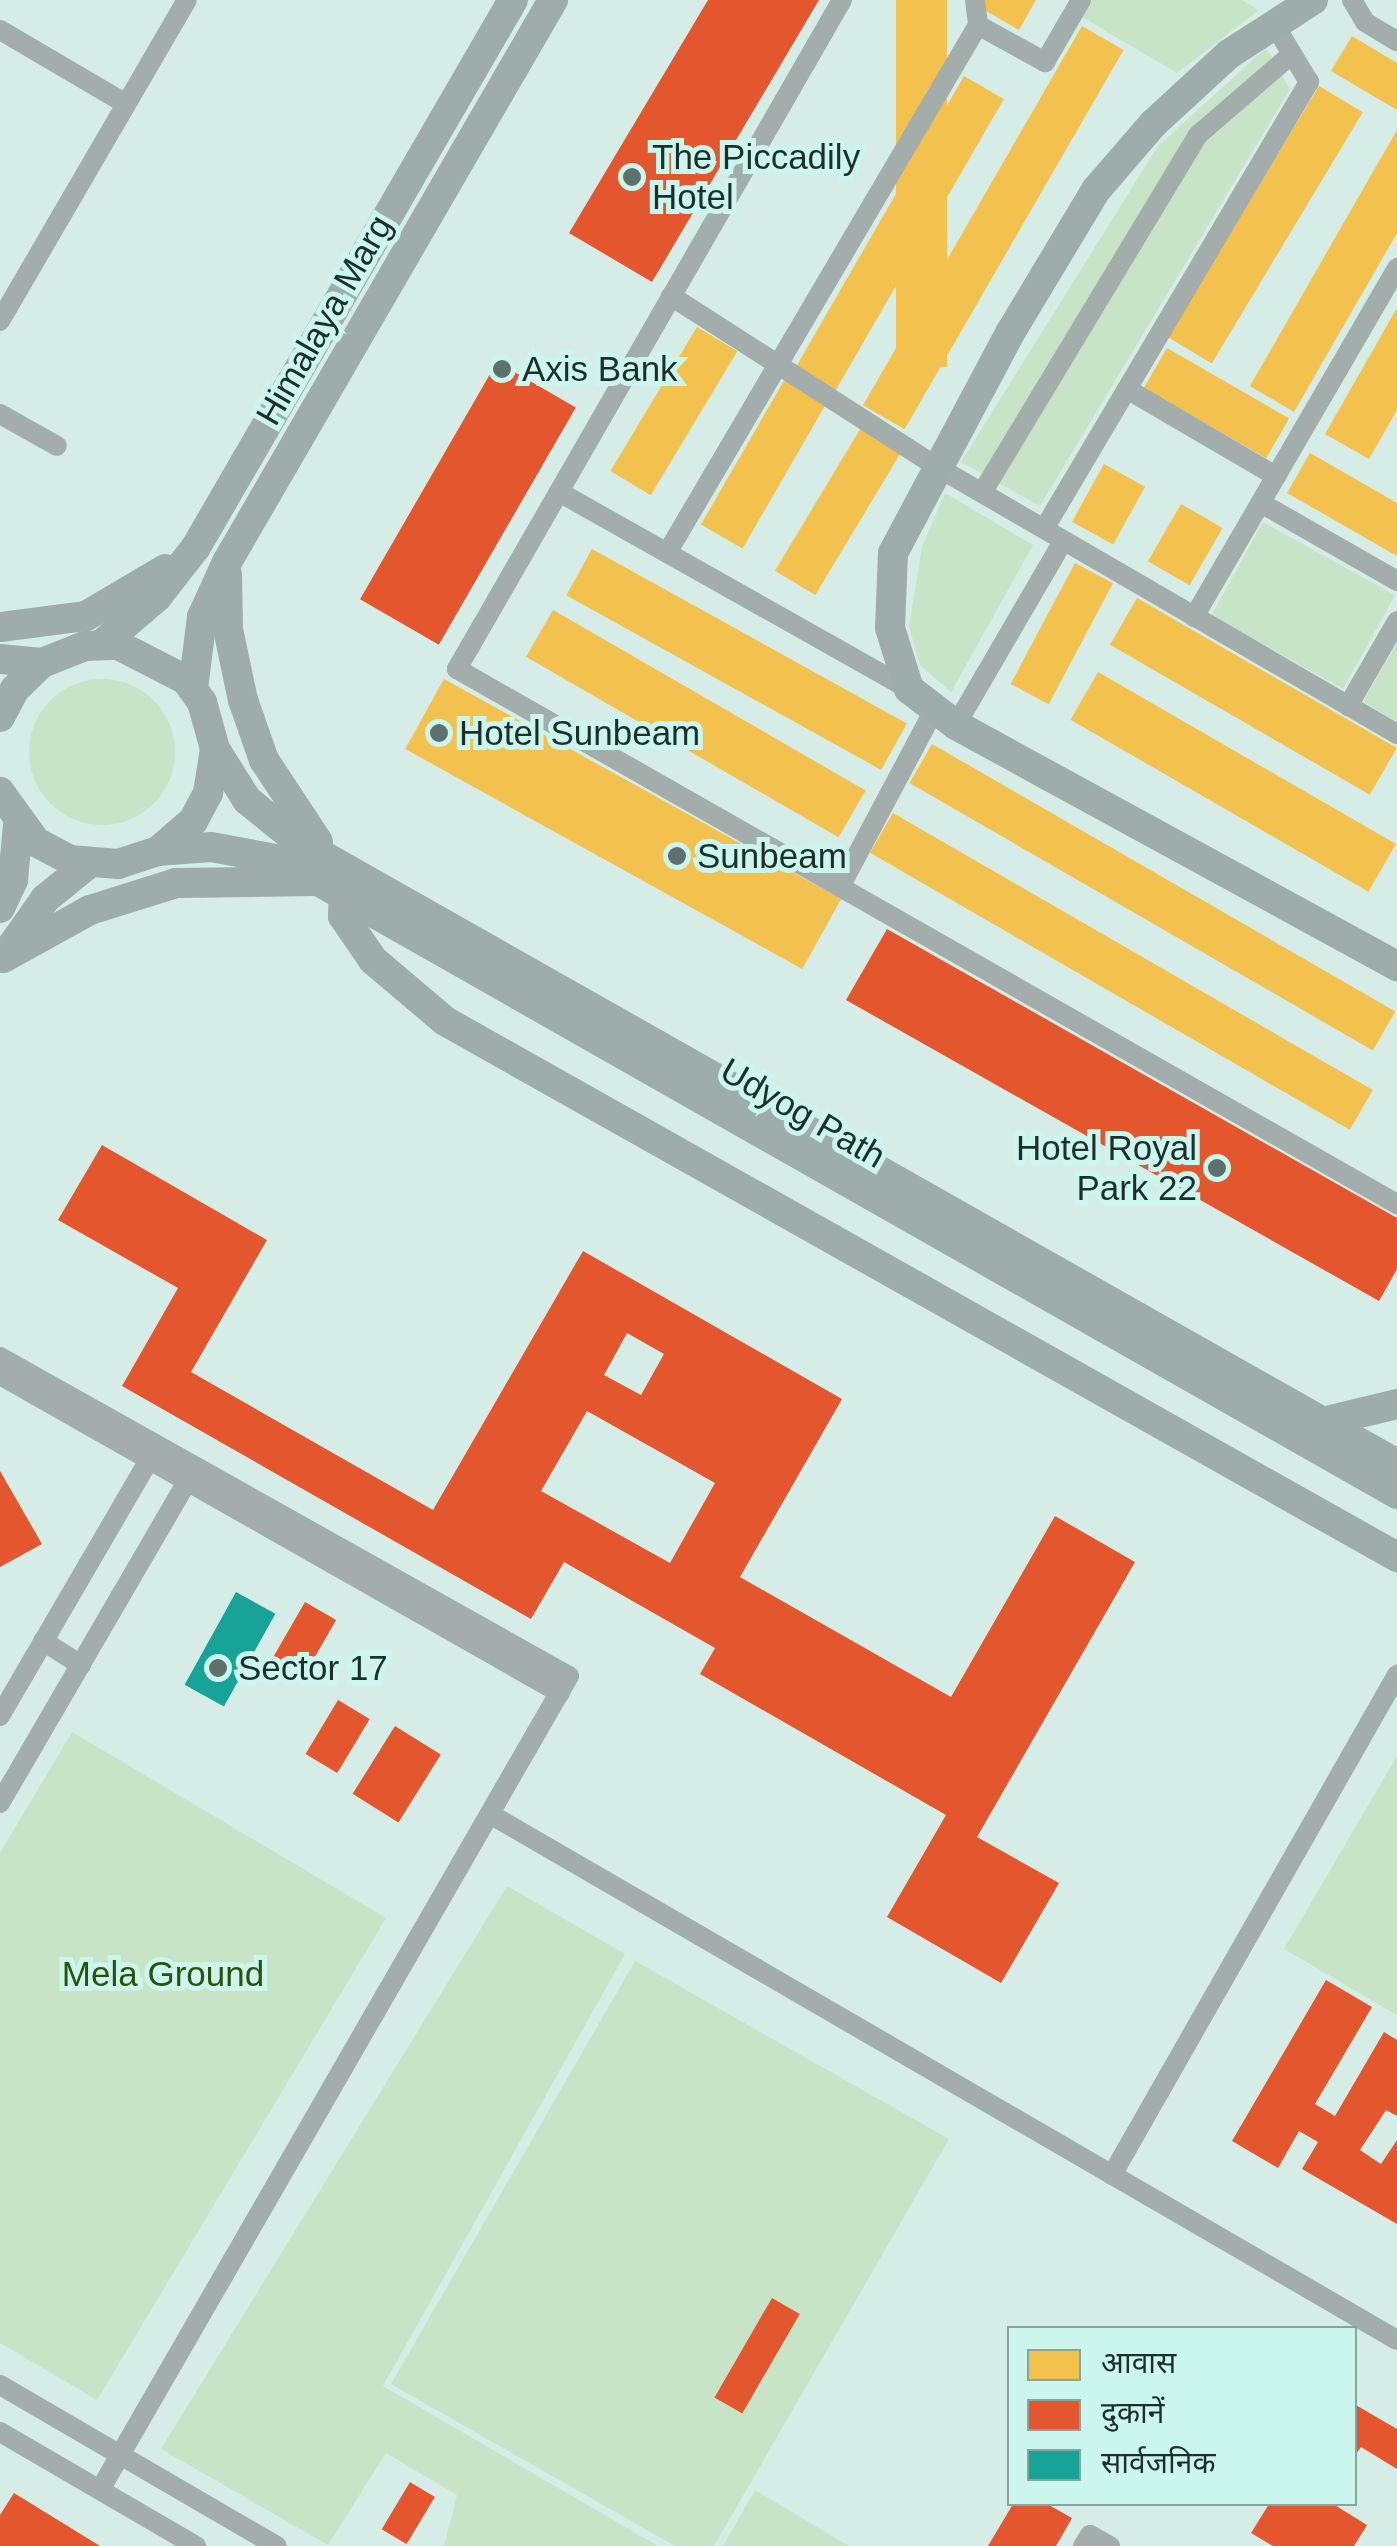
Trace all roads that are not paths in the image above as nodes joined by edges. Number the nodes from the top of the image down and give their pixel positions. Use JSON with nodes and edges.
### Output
{"nodes":[{"id":1,"x":187,"y":0,"type":"edge"},
{"id":2,"x":513,"y":0,"type":"edge"},
{"id":3,"x":553,"y":0,"type":"edge"},
{"id":4,"x":842,"y":0,"type":"edge"},
{"id":5,"x":975,"y":0,"type":"edge"},
{"id":6,"x":1081,"y":0,"type":"edge"},
{"id":7,"x":1352,"y":0,"type":"edge"},
{"id":8,"x":1288,"y":8,"type":"edge"},
{"id":9,"x":978,"y":25,"type":"junction"},
{"id":10,"x":0,"y":30,"type":"edge"},
{"id":11,"x":1397,"y":41,"type":"edge"},
{"id":12,"x":1292,"y":54,"type":"junction"},
{"id":13,"x":126,"y":104,"type":"junction"},
{"id":14,"x":1397,"y":268,"type":"edge"},
{"id":15,"x":672,"y":296,"type":"junction"},
{"id":16,"x":0,"y":320,"type":"edge"},
{"id":17,"x":776,"y":368,"type":"junction"},
{"id":18,"x":1127,"y":389,"type":"junction"},
{"id":19,"x":0,"y":414,"type":"edge"},
{"id":20,"x":57,"y":446,"type":"dead end"},
{"id":21,"x":938,"y":468,"type":"junction"},
{"id":22,"x":1276,"y":476,"type":"junction"},
{"id":23,"x":559,"y":492,"type":"junction"},
{"id":24,"x":982,"y":493,"type":"junction"},
{"id":25,"x":1260,"y":503,"type":"junction"},
{"id":26,"x":1044,"y":529,"type":"junction"},
{"id":27,"x":1064,"y":540,"type":"junction"},
{"id":28,"x":196,"y":547,"type":"junction"},
{"id":29,"x":667,"y":553,"type":"junction"},
{"id":30,"x":228,"y":562,"type":"junction"},
{"id":31,"x":1397,"y":580,"type":"edge"},
{"id":32,"x":1194,"y":616,"type":"junction"},
{"id":33,"x":1397,"y":621,"type":"edge"},
{"id":34,"x":0,"y":627,"type":"edge"},
{"id":35,"x":102,"y":644,"type":"junction"},
{"id":36,"x":0,"y":659,"type":"edge"},
{"id":37,"x":42,"y":663,"type":"junction"},
{"id":38,"x":908,"y":688,"type":"junction"},
{"id":39,"x":194,"y":689,"type":"junction"},
{"id":40,"x":1348,"y":706,"type":"junction"},
{"id":41,"x":0,"y":717,"type":"edge"},
{"id":42,"x":946,"y":717,"type":"junction"},
{"id":43,"x":1397,"y":734,"type":"edge"},
{"id":44,"x":215,"y":749,"type":"junction"},
{"id":45,"x":0,"y":792,"type":"edge"},
{"id":46,"x":18,"y":825,"type":"junction"},
{"id":47,"x":158,"y":851,"type":"junction"},
{"id":48,"x":88,"y":864,"type":"junction"},
{"id":49,"x":332,"y":879,"type":"junction"},
{"id":50,"x":840,"y":887,"type":"junction"},
{"id":51,"x":0,"y":908,"type":"edge"},
{"id":52,"x":2,"y":960,"type":"edge"},
{"id":53,"x":1397,"y":966,"type":"edge"},
{"id":54,"x":1397,"y":1204,"type":"edge"},
{"id":55,"x":0,"y":1357,"type":"edge"},
{"id":56,"x":0,"y":1375,"type":"edge"},
{"id":57,"x":1397,"y":1404,"type":"edge"},
{"id":58,"x":1322,"y":1422,"type":"junction"},
{"id":59,"x":153,"y":1453,"type":"junction"},
{"id":60,"x":1397,"y":1464,"type":"edge"},
{"id":61,"x":191,"y":1475,"type":"junction"},
{"id":62,"x":1397,"y":1494,"type":"edge"},
{"id":63,"x":1397,"y":1557,"type":"edge"},
{"id":64,"x":44,"y":1641,"type":"junction"},
{"id":65,"x":81,"y":1664,"type":"junction"},
{"id":66,"x":1397,"y":1675,"type":"edge"},
{"id":67,"x":0,"y":1716,"type":"edge"},
{"id":68,"x":0,"y":1804,"type":"edge"},
{"id":69,"x":490,"y":1814,"type":"junction"},
{"id":70,"x":1112,"y":2175,"type":"junction"},
{"id":71,"x":1397,"y":2340,"type":"edge"},
{"id":72,"x":0,"y":2385,"type":"edge"},
{"id":73,"x":0,"y":2432,"type":"edge"},
{"id":74,"x":120,"y":2454,"type":"junction"},
{"id":75,"x":100,"y":2490,"type":"junction"},
{"id":76,"x":196,"y":2546,"type":"edge"},
{"id":77,"x":277,"y":2546,"type":"edge"},
{"id":78,"x":1084,"y":2546,"type":"edge"},
{"id":79,"x":1110,"y":2546,"type":"edge"}],
"edges":[{"from":1,"to":13,"type":"street"},
{"from":2,"to":28,"type":"main road","name":"Himalaya Marg"},
{"from":3,"to":30,"type":"main road","name":"Himalaya Marg"},
{"from":4,"to":15,"type":"street"},
{"from":5,"to":9,"type":"street"},
{"from":6,"to":9,"type":"street"},
{"from":7,"to":11,"type":"street"},
{"from":8,"to":12,"type":"street"},
{"from":8,"to":21,"type":"main road"},
{"from":9,"to":17,"type":"street"},
{"from":10,"to":13,"type":"street"},
{"from":12,"to":18,"type":"street"},
{"from":12,"to":24,"type":"street"},
{"from":13,"to":16,"type":"street"},
{"from":14,"to":22,"type":"street"},
{"from":15,"to":17,"type":"street"},
{"from":15,"to":23,"type":"street"},
{"from":17,"to":21,"type":"street"},
{"from":17,"to":29,"type":"street"},
{"from":18,"to":22,"type":"street"},
{"from":18,"to":26,"type":"street"},
{"from":19,"to":20,"type":"street"},
{"from":21,"to":24,"type":"street"},
{"from":21,"to":38,"type":"main road"},
{"from":22,"to":25,"type":"street"},
{"from":23,"to":29,"type":"street"},
{"from":23,"to":50,"type":"street"},
{"from":24,"to":26,"type":"street"},
{"from":25,"to":31,"type":"street"},
{"from":25,"to":32,"type":"street"},
{"from":26,"to":27,"type":"street"},
{"from":27,"to":32,"type":"street"},
{"from":27,"to":42,"type":"street"},
{"from":28,"to":34,"type":"main road"},
{"from":28,"to":35,"type":"main road","name":"Himalaya Marg"},
{"from":29,"to":38,"type":"street"},
{"from":30,"to":39,"type":"main road","name":"Himalaya Marg"},
{"from":30,"to":49,"type":"main road"},
{"from":32,"to":40,"type":"street"},
{"from":33,"to":40,"type":"street"},
{"from":35,"to":37,"type":"main road"},
{"from":35,"to":39,"type":"main road"},
{"from":36,"to":37,"type":"main road"},
{"from":37,"to":41,"type":"main road"},
{"from":38,"to":42,"type":"main road"},
{"from":39,"to":44,"type":"main road","name":"Udyog Path"},
{"from":40,"to":43,"type":"street"},
{"from":42,"to":50,"type":"street"},
{"from":42,"to":53,"type":"main road"},
{"from":44,"to":47,"type":"main road"},
{"from":44,"to":49,"type":"main road","name":"Udyog Path"},
{"from":45,"to":46,"type":"main road"},
{"from":46,"to":48,"type":"main road"},
{"from":46,"to":51,"type":"main road"},
{"from":47,"to":48,"type":"main road","name":"Udyog Path"},
{"from":47,"to":49,"type":"main road","name":"Udyog Path"},
{"from":48,"to":52,"type":"main road"},
{"from":49,"to":52,"type":"main road"},
{"from":49,"to":58,"type":"main road","name":"Udyog Path"},
{"from":49,"to":62,"type":"main road","name":"Udyog Path"},
{"from":49,"to":63,"type":"main road"},
{"from":50,"to":54,"type":"street"},
{"from":55,"to":59,"type":"street"},
{"from":56,"to":59,"type":"street"},
{"from":57,"to":58,"type":"main road"},
{"from":58,"to":60,"type":"main road","name":"Udyog Path"},
{"from":59,"to":61,"type":"street"},
{"from":59,"to":64,"type":"street"},
{"from":61,"to":65,"type":"street"},
{"from":61,"to":69,"type":"street"},
{"from":64,"to":65,"type":"street"},
{"from":64,"to":67,"type":"street"},
{"from":65,"to":68,"type":"street"},
{"from":66,"to":70,"type":"street"},
{"from":69,"to":70,"type":"street"},
{"from":69,"to":74,"type":"street"},
{"from":70,"to":71,"type":"street"},
{"from":72,"to":74,"type":"street"},
{"from":73,"to":75,"type":"street"},
{"from":74,"to":75,"type":"street"},
{"from":74,"to":77,"type":"street"},
{"from":75,"to":76,"type":"street"},
{"from":78,"to":79,"type":"street"}]}
